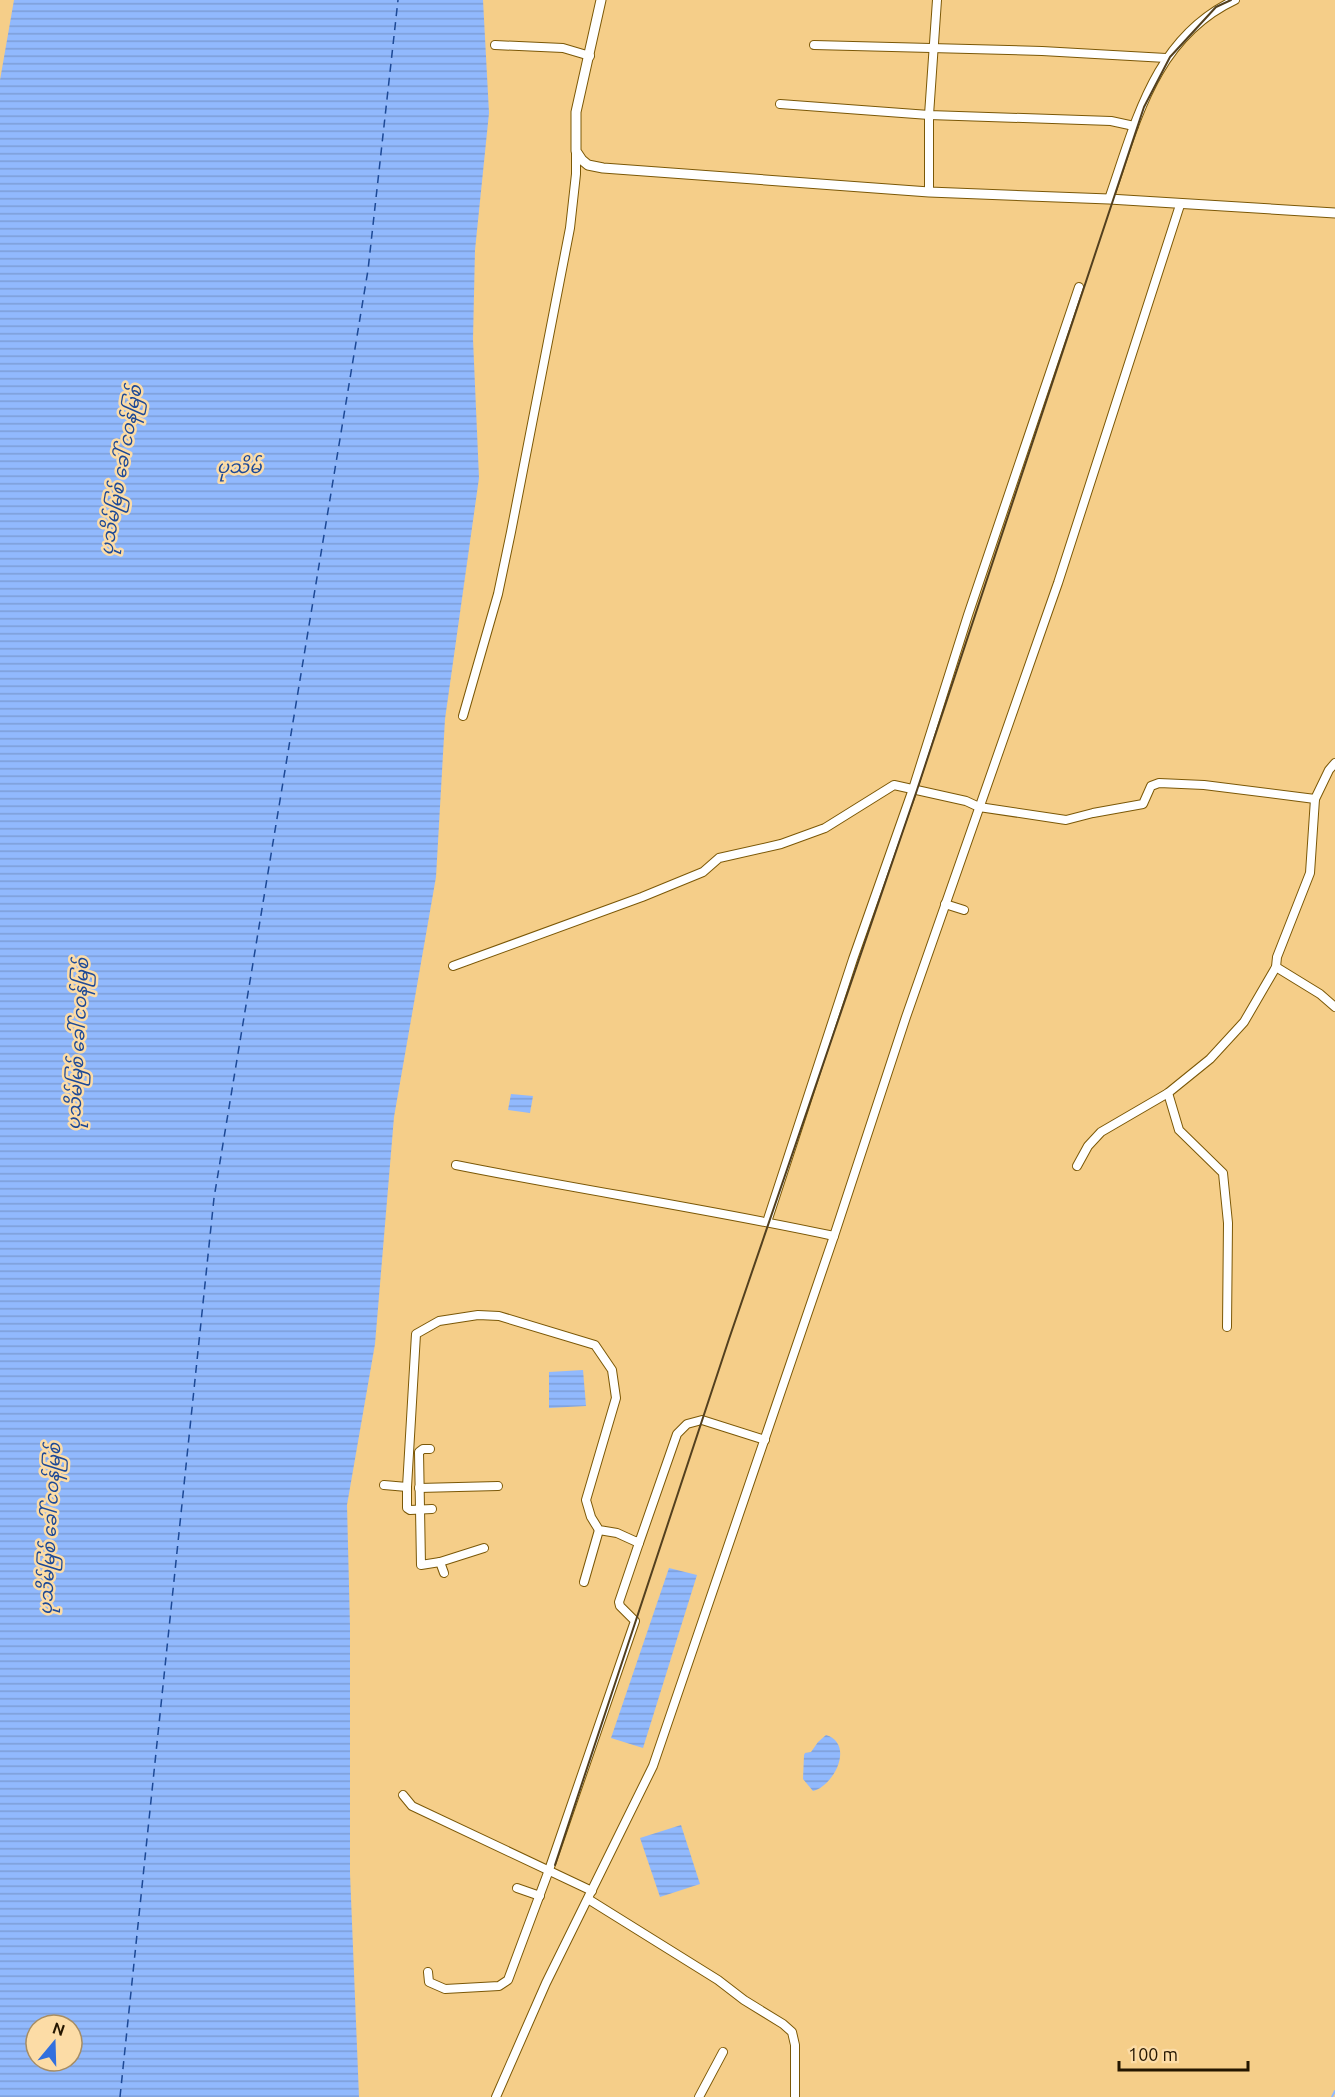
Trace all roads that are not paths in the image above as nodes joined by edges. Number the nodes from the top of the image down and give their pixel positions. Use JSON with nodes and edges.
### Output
{"nodes":[{"id":1,"x":601,"y":0,"type":"edge"},
{"id":2,"x":937,"y":0,"type":"edge"},
{"id":3,"x":1235,"y":0,"type":"edge"},
{"id":4,"x":495,"y":45,"type":"dead end"},
{"id":5,"x":814,"y":45,"type":"dead end"},
{"id":6,"x":934,"y":48,"type":"junction"},
{"id":7,"x":590,"y":56,"type":"junction"},
{"id":8,"x":1166,"y":58,"type":"junction"},
{"id":9,"x":780,"y":104,"type":"dead end"},
{"id":10,"x":929,"y":115,"type":"junction"},
{"id":11,"x":1134,"y":126,"type":"junction"},
{"id":12,"x":576,"y":151,"type":"junction"},
{"id":13,"x":929,"y":192,"type":"junction"},
{"id":14,"x":1109,"y":200,"type":"junction"},
{"id":15,"x":1180,"y":205,"type":"junction"},
{"id":16,"x":1335,"y":213,"type":"edge"},
{"id":17,"x":1079,"y":287,"type":"dead end"},
{"id":18,"x":463,"y":716,"type":"dead end"},
{"id":19,"x":1335,"y":763,"type":"edge"},
{"id":20,"x":913,"y":789,"type":"junction"},
{"id":21,"x":1315,"y":799,"type":"junction"},
{"id":22,"x":979,"y":807,"type":"junction"},
{"id":23,"x":945,"y":904,"type":"junction"},
{"id":24,"x":964,"y":910,"type":"dead end"},
{"id":25,"x":453,"y":966,"type":"dead end"},
{"id":26,"x":1276,"y":967,"type":"junction"},
{"id":27,"x":1335,"y":1007,"type":"edge"},
{"id":28,"x":1168,"y":1094,"type":"junction"},
{"id":29,"x":456,"y":1165,"type":"dead end"},
{"id":30,"x":1077,"y":1166,"type":"dead end"},
{"id":31,"x":767,"y":1222,"type":"junction"},
{"id":32,"x":834,"y":1236,"type":"junction"},
{"id":33,"x":1227,"y":1327,"type":"dead end"},
{"id":34,"x":765,"y":1440,"type":"junction"},
{"id":35,"x":430,"y":1449,"type":"dead end"},
{"id":36,"x":384,"y":1485,"type":"dead end"},
{"id":37,"x":498,"y":1486,"type":"dead end"},
{"id":38,"x":407,"y":1487,"type":"junction"},
{"id":39,"x":419,"y":1488,"type":"junction"},
{"id":40,"x":432,"y":1509,"type":"dead end"},
{"id":41,"x":420,"y":1510,"type":"junction"},
{"id":42,"x":599,"y":1530,"type":"junction"},
{"id":43,"x":639,"y":1543,"type":"junction"},
{"id":44,"x":484,"y":1548,"type":"dead end"},
{"id":45,"x":440,"y":1562,"type":"junction"},
{"id":46,"x":444,"y":1573,"type":"dead end"},
{"id":47,"x":584,"y":1582,"type":"dead end"},
{"id":48,"x":403,"y":1795,"type":"dead end"},
{"id":49,"x":549,"y":1870,"type":"junction"},
{"id":50,"x":517,"y":1888,"type":"dead end"},
{"id":51,"x":590,"y":1895,"type":"junction"},
{"id":52,"x":540,"y":1896,"type":"junction"},
{"id":53,"x":428,"y":1972,"type":"dead end"},
{"id":54,"x":723,"y":2052,"type":"dead end"},
{"id":55,"x":496,"y":2097,"type":"edge"},
{"id":56,"x":699,"y":2097,"type":"edge"},
{"id":57,"x":795,"y":2097,"type":"edge"}],
"edges":[{"from":1,"to":7,"type":"street"},
{"from":2,"to":6,"type":"street"},
{"from":3,"to":8,"type":"street"},
{"from":4,"to":7,"type":"street"},
{"from":5,"to":6,"type":"street"},
{"from":6,"to":8,"type":"street"},
{"from":6,"to":10,"type":"street"},
{"from":7,"to":12,"type":"street"},
{"from":8,"to":11,"type":"street"},
{"from":9,"to":10,"type":"street"},
{"from":10,"to":11,"type":"street"},
{"from":10,"to":13,"type":"street"},
{"from":11,"to":14,"type":"street"},
{"from":12,"to":13,"type":"street"},
{"from":12,"to":18,"type":"street"},
{"from":13,"to":14,"type":"street"},
{"from":14,"to":15,"type":"street"},
{"from":15,"to":16,"type":"street"},
{"from":15,"to":22,"type":"street"},
{"from":17,"to":20,"type":"street"},
{"from":19,"to":21,"type":"street"},
{"from":20,"to":22,"type":"street"},
{"from":20,"to":25,"type":"street"},
{"from":20,"to":31,"type":"street"},
{"from":21,"to":22,"type":"street"},
{"from":21,"to":26,"type":"street"},
{"from":22,"to":23,"type":"street"},
{"from":23,"to":24,"type":"street"},
{"from":23,"to":32,"type":"street"},
{"from":26,"to":27,"type":"street"},
{"from":26,"to":28,"type":"street"},
{"from":28,"to":30,"type":"street"},
{"from":28,"to":33,"type":"street"},
{"from":29,"to":31,"type":"street"},
{"from":31,"to":32,"type":"street"},
{"from":32,"to":34,"type":"street"},
{"from":34,"to":43,"type":"street"},
{"from":34,"to":51,"type":"street"},
{"from":35,"to":39,"type":"street"},
{"from":36,"to":38,"type":"street"},
{"from":37,"to":39,"type":"street"},
{"from":38,"to":41,"type":"street"},
{"from":38,"to":42,"type":"street"},
{"from":39,"to":41,"type":"street"},
{"from":40,"to":41,"type":"street"},
{"from":41,"to":45,"type":"street"},
{"from":42,"to":43,"type":"street"},
{"from":42,"to":47,"type":"street"},
{"from":43,"to":49,"type":"street"},
{"from":44,"to":45,"type":"street"},
{"from":45,"to":46,"type":"street"},
{"from":48,"to":49,"type":"street"},
{"from":49,"to":51,"type":"street"},
{"from":49,"to":52,"type":"street"},
{"from":50,"to":52,"type":"street"},
{"from":51,"to":55,"type":"street"},
{"from":51,"to":57,"type":"street"},
{"from":52,"to":53,"type":"street"},
{"from":54,"to":56,"type":"street"}]}
